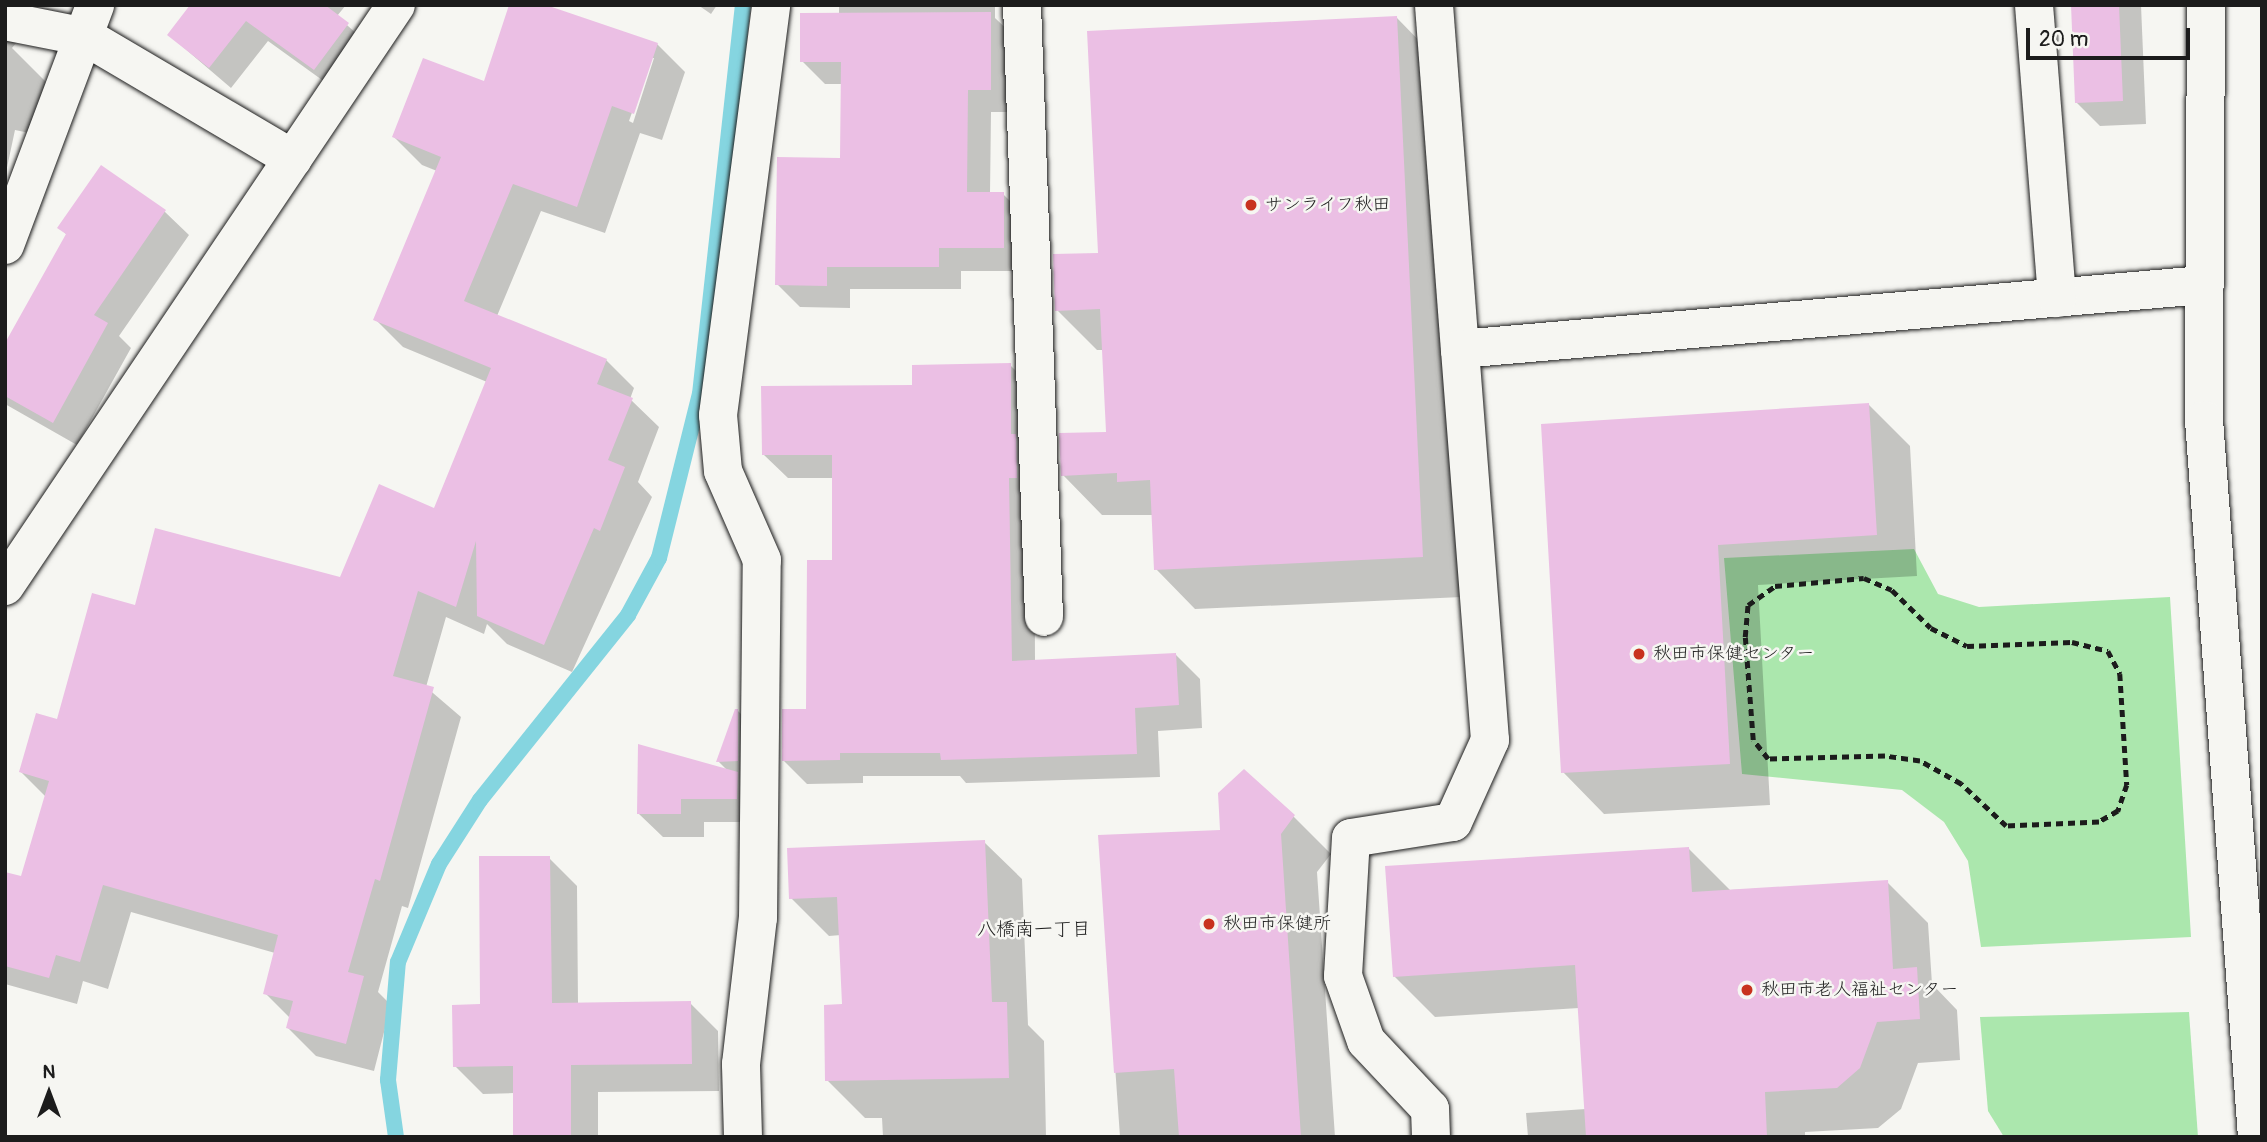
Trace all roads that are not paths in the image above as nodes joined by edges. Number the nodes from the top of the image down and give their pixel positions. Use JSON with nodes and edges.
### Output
{"nodes":[{"id":1,"x":396,"y":5,"type":"edge"},
{"id":2,"x":771,"y":5,"type":"edge"},
{"id":3,"x":1022,"y":5,"type":"edge"},
{"id":4,"x":1433,"y":5,"type":"edge"},
{"id":5,"x":2034,"y":5,"type":"edge"},
{"id":6,"x":2206,"y":5,"type":"edge"},
{"id":7,"x":5,"y":21,"type":"edge"},
{"id":8,"x":90,"y":21,"type":"edge"},
{"id":9,"x":293,"y":159,"type":"junction"},
{"id":10,"x":7,"y":235,"type":"edge"},
{"id":11,"x":2204,"y":285,"type":"junction"},
{"id":12,"x":2057,"y":298,"type":"junction"},
{"id":13,"x":1460,"y":349,"type":"junction"},
{"id":14,"x":5,"y":586,"type":"edge"},
{"id":15,"x":1044,"y":617,"type":"dead end"},
{"id":16,"x":2249,"y":880,"type":"edge"},
{"id":17,"x":743,"y":1137,"type":"edge"},
{"id":18,"x":1431,"y":1137,"type":"edge"},
{"id":19,"x":2257,"y":1137,"type":"edge"}],
"edges":[{"from":1,"to":9,"type":"street"},
{"from":2,"to":17,"type":"street"},
{"from":3,"to":15,"type":"street"},
{"from":4,"to":13,"type":"street"},
{"from":5,"to":12,"type":"street"},
{"from":6,"to":11,"type":"street"},
{"from":7,"to":8,"type":"street"},
{"from":8,"to":9,"type":"street"},
{"from":8,"to":10,"type":"street"},
{"from":9,"to":14,"type":"street"},
{"from":11,"to":12,"type":"street"},
{"from":11,"to":16,"type":"street"},
{"from":12,"to":13,"type":"street"},
{"from":13,"to":18,"type":"street"},
{"from":16,"to":19,"type":"street"}]}
